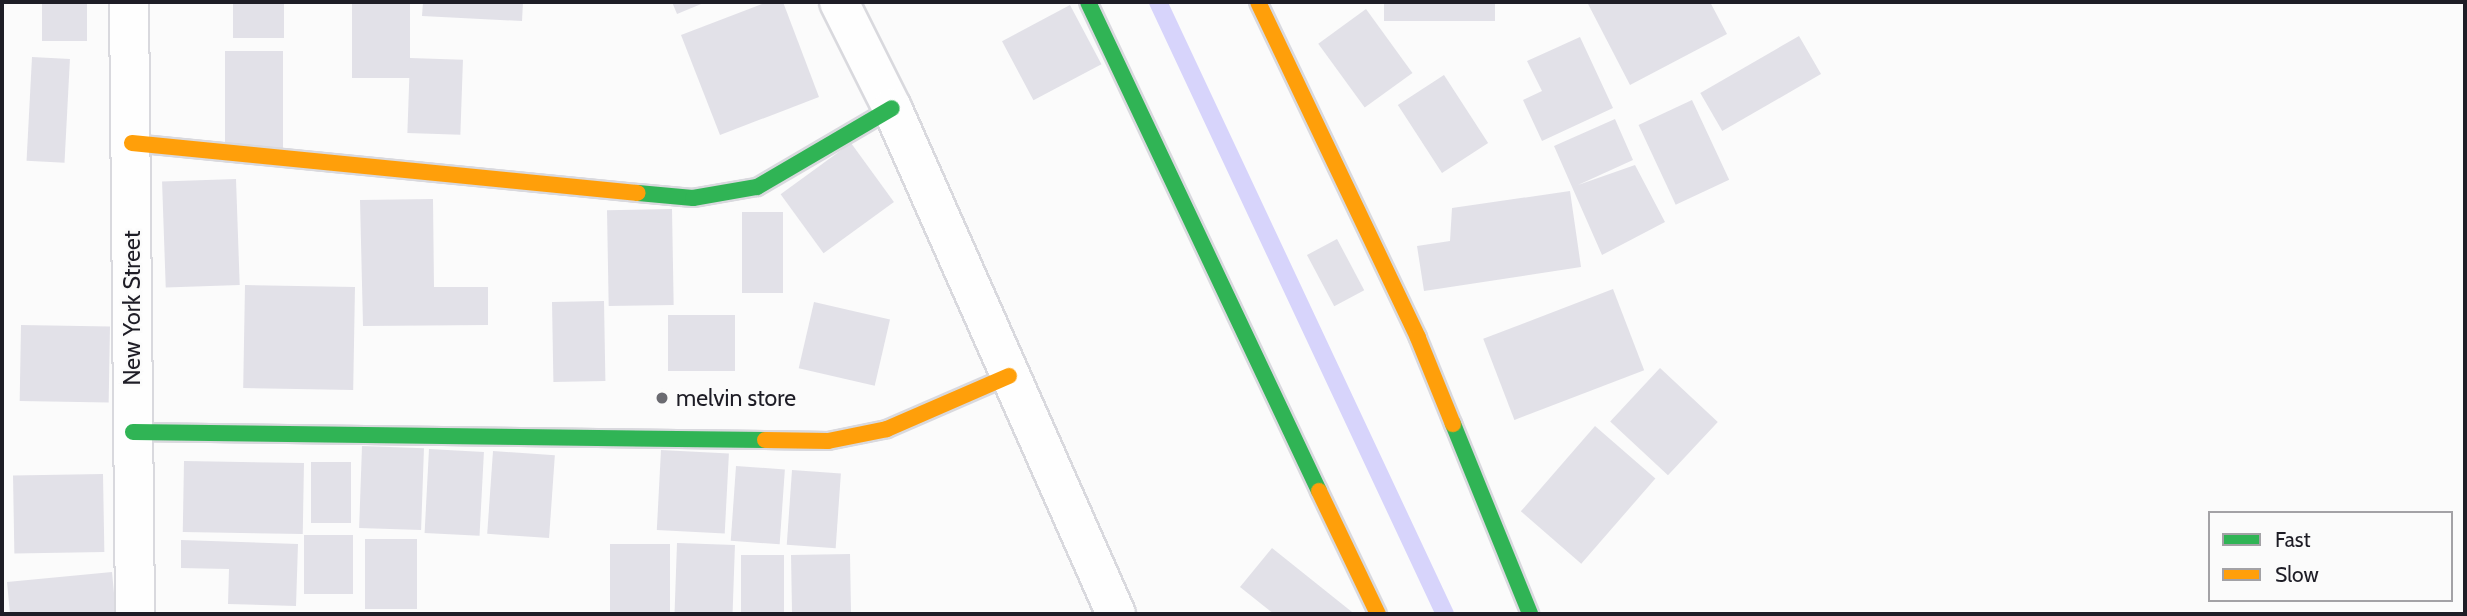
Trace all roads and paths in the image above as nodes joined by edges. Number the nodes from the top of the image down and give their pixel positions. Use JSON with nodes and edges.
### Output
{"nodes":[{"id":1,"x":128,"y":2,"type":"edge"},
{"id":2,"x":839,"y":2,"type":"edge"},
{"id":3,"x":1088,"y":2,"type":"edge"},
{"id":4,"x":1258,"y":2,"type":"edge"},
{"id":5,"x":891,"y":108,"type":"junction"},
{"id":6,"x":132,"y":143,"type":"junction"},
{"id":7,"x":1009,"y":376,"type":"junction"},
{"id":8,"x":133,"y":432,"type":"junction"},
{"id":9,"x":135,"y":614,"type":"edge"},
{"id":10,"x":1116,"y":614,"type":"edge"},
{"id":11,"x":1378,"y":614,"type":"edge"},
{"id":12,"x":1530,"y":614,"type":"edge"}],
"edges":[{"from":1,"to":6,"type":"street","name":"New York Street"},
{"from":2,"to":5,"type":"street"},
{"from":3,"to":11,"type":"street"},
{"from":4,"to":12,"type":"street"},
{"from":5,"to":6,"type":"street"},
{"from":5,"to":7,"type":"street"},
{"from":6,"to":8,"type":"street","name":"New York Street"},
{"from":7,"to":8,"type":"street"},
{"from":7,"to":10,"type":"street"},
{"from":8,"to":9,"type":"street","name":"New York Street"}]}
